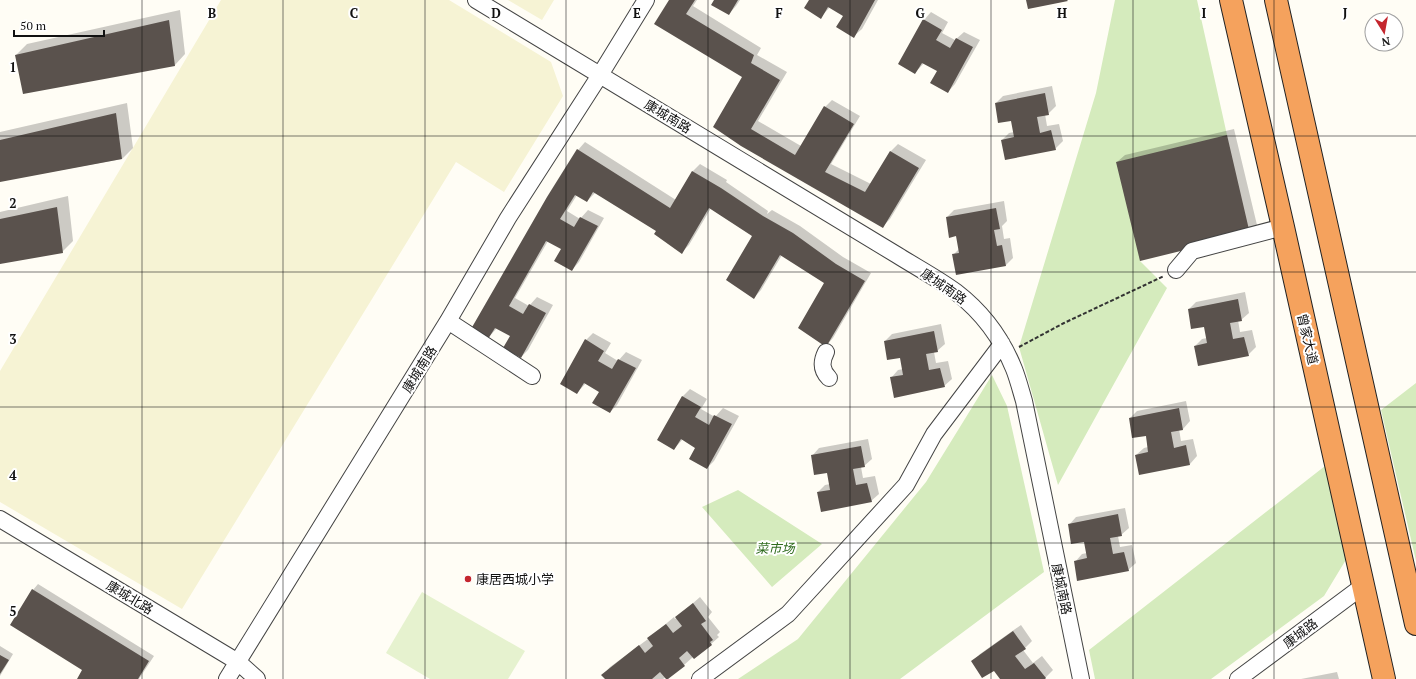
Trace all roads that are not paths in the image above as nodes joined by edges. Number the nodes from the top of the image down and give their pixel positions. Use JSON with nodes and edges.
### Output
{"nodes":[{"id":1,"x":476,"y":0,"type":"edge"},
{"id":2,"x":646,"y":0,"type":"edge"},
{"id":3,"x":1230,"y":0,"type":"edge"},
{"id":4,"x":1276,"y":0,"type":"edge"},
{"id":5,"x":600,"y":75,"type":"junction"},
{"id":6,"x":1283,"y":227,"type":"junction"},
{"id":7,"x":1176,"y":270,"type":"road end"},
{"id":8,"x":448,"y":321,"type":"junction"},
{"id":9,"x":1002,"y":344,"type":"junction"},
{"id":10,"x":826,"y":352,"type":"dead end"},
{"id":11,"x":532,"y":376,"type":"dead end"},
{"id":12,"x":829,"y":378,"type":"dead end"},
{"id":13,"x":0,"y":519,"type":"edge"},
{"id":14,"x":1363,"y":586,"type":"junction"},
{"id":15,"x":1416,"y":624,"type":"edge"},
{"id":16,"x":238,"y":662,"type":"junction"},
{"id":17,"x":227,"y":679,"type":"edge"},
{"id":18,"x":257,"y":679,"type":"edge"},
{"id":19,"x":700,"y":679,"type":"edge"},
{"id":20,"x":1081,"y":679,"type":"edge"},
{"id":21,"x":1238,"y":679,"type":"edge"},
{"id":22,"x":1384,"y":679,"type":"edge"}],
"edges":[{"from":1,"to":5,"type":"street"},
{"from":2,"to":5,"type":"street","name":"康城南路"},
{"from":3,"to":6,"type":"highway","name":"曾家大道"},
{"from":4,"to":15,"type":"highway"},
{"from":5,"to":8,"type":"street","name":"康城南路"},
{"from":5,"to":9,"type":"street","name":"康城南路"},
{"from":6,"to":7,"type":"street"},
{"from":6,"to":14,"type":"highway","name":"曾家大道"},
{"from":8,"to":11,"type":"street"},
{"from":8,"to":16,"type":"street","name":"康城南路"},
{"from":9,"to":19,"type":"street"},
{"from":9,"to":20,"type":"street","name":"康城南路"},
{"from":10,"to":12,"type":"street"},
{"from":13,"to":16,"type":"street","name":"康城北路"},
{"from":14,"to":21,"type":"street","name":"康城路"},
{"from":14,"to":22,"type":"highway","name":"曾家大道"},
{"from":16,"to":17,"type":"street","name":"康城南路"},
{"from":16,"to":18,"type":"street","name":"康城北路"}]}
